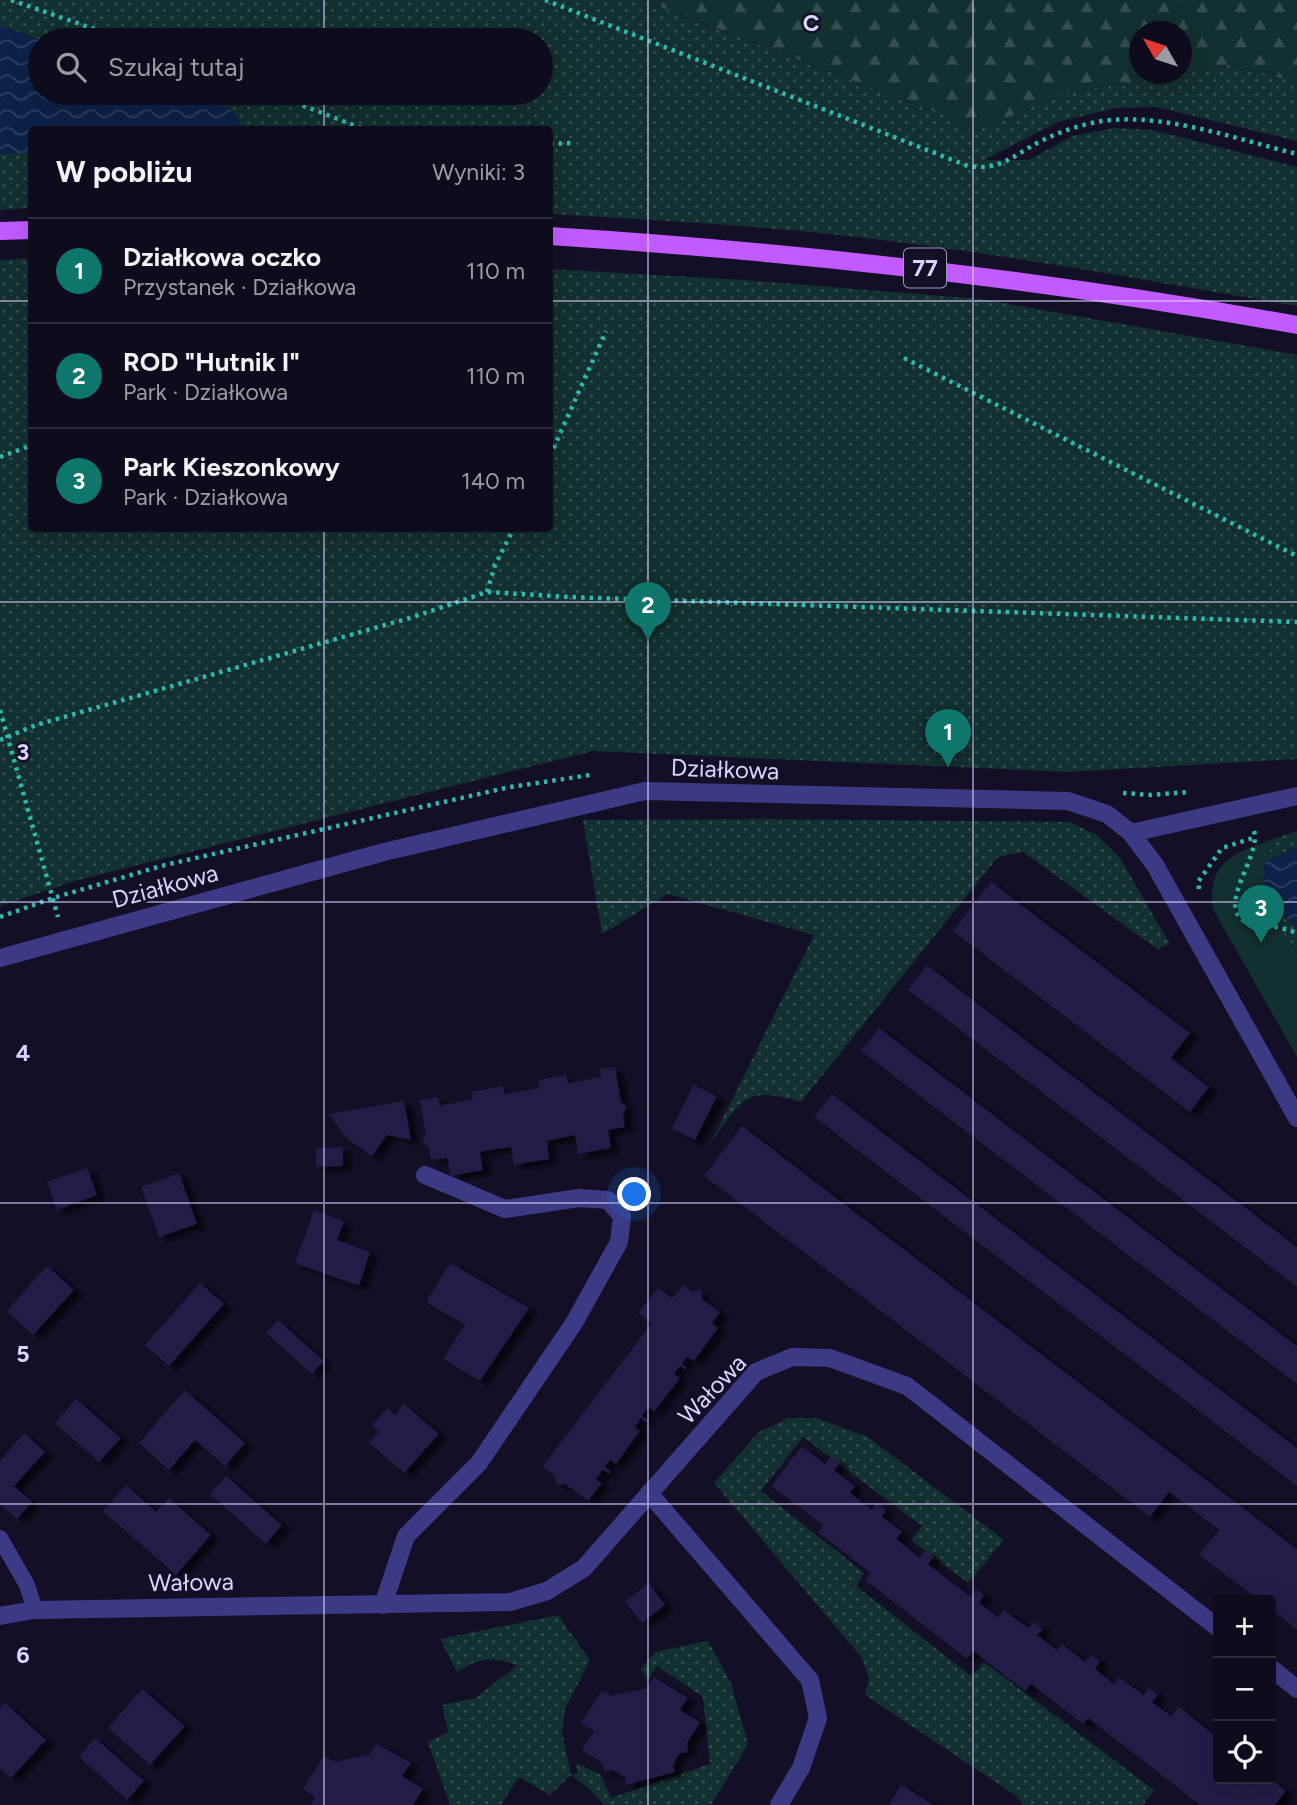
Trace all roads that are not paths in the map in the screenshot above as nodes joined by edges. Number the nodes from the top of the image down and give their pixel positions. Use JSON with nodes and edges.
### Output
{"nodes":[{"id":1,"x":28,"y":230,"type":"edge"},
{"id":2,"x":0,"y":231,"type":"edge"},
{"id":3,"x":553,"y":236,"type":"edge"},
{"id":4,"x":1297,"y":325,"type":"edge"},
{"id":5,"x":1297,"y":796,"type":"edge"},
{"id":6,"x":1131,"y":833,"type":"junction"},
{"id":7,"x":0,"y":958,"type":"edge"},
{"id":8,"x":1297,"y":1118,"type":"edge"},
{"id":9,"x":425,"y":1175,"type":"dead end"},
{"id":10,"x":649,"y":1493,"type":"junction"},
{"id":11,"x":0,"y":1538,"type":"edge"},
{"id":12,"x":383,"y":1605,"type":"junction"},
{"id":13,"x":35,"y":1610,"type":"junction"},
{"id":14,"x":0,"y":1616,"type":"edge"},
{"id":15,"x":1213,"y":1624,"type":"edge"},
{"id":16,"x":1276,"y":1672,"type":"edge"},
{"id":17,"x":1297,"y":1689,"type":"edge"},
{"id":18,"x":779,"y":1805,"type":"edge"}],
"edges":[{"from":1,"to":2,"type":"main road"},
{"from":3,"to":4,"type":"main road","number":"77"},
{"from":5,"to":6,"type":"street"},
{"from":6,"to":7,"type":"street","name":"Działkowa"},
{"from":6,"to":8,"type":"street","name":"Działkowa"},
{"from":9,"to":12,"type":"street"},
{"from":10,"to":12,"type":"street","name":"Wałowa"},
{"from":10,"to":15,"type":"street","name":"Wałowa"},
{"from":10,"to":18,"type":"street"},
{"from":11,"to":13,"type":"lane"},
{"from":12,"to":13,"type":"street","name":"Wałowa"},
{"from":13,"to":14,"type":"street","name":"Wałowa"},
{"from":16,"to":17,"type":"street"}]}
